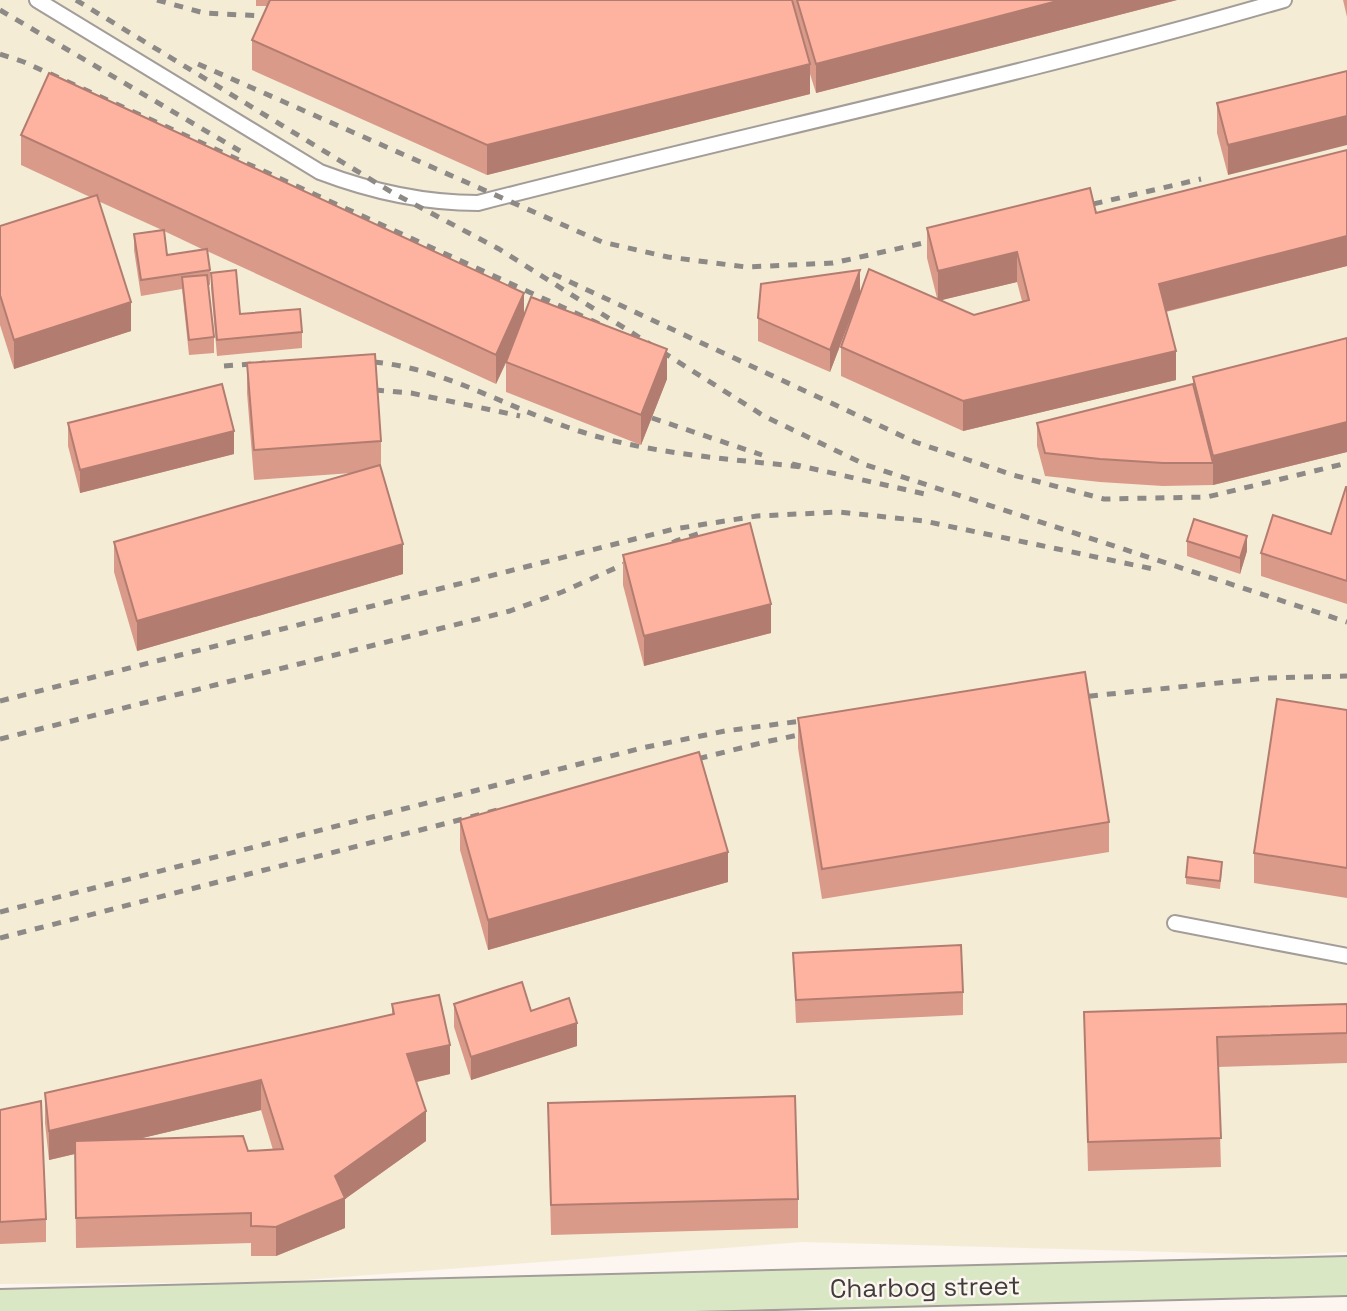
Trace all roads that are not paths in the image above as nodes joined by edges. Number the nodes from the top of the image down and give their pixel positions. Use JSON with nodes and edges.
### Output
{"nodes":[{"id":1,"x":37,"y":0,"type":"edge"},
{"id":2,"x":1284,"y":0,"type":"edge"},
{"id":3,"x":1175,"y":923,"type":"dead end"},
{"id":4,"x":1347,"y":956,"type":"edge"},
{"id":5,"x":1347,"y":1276,"type":"edge"},
{"id":6,"x":0,"y":1309,"type":"edge"}],
"edges":[{"from":1,"to":2,"type":"lane"},
{"from":3,"to":4,"type":"lane"},
{"from":5,"to":6,"type":"street","name":"Charbog street"}]}
